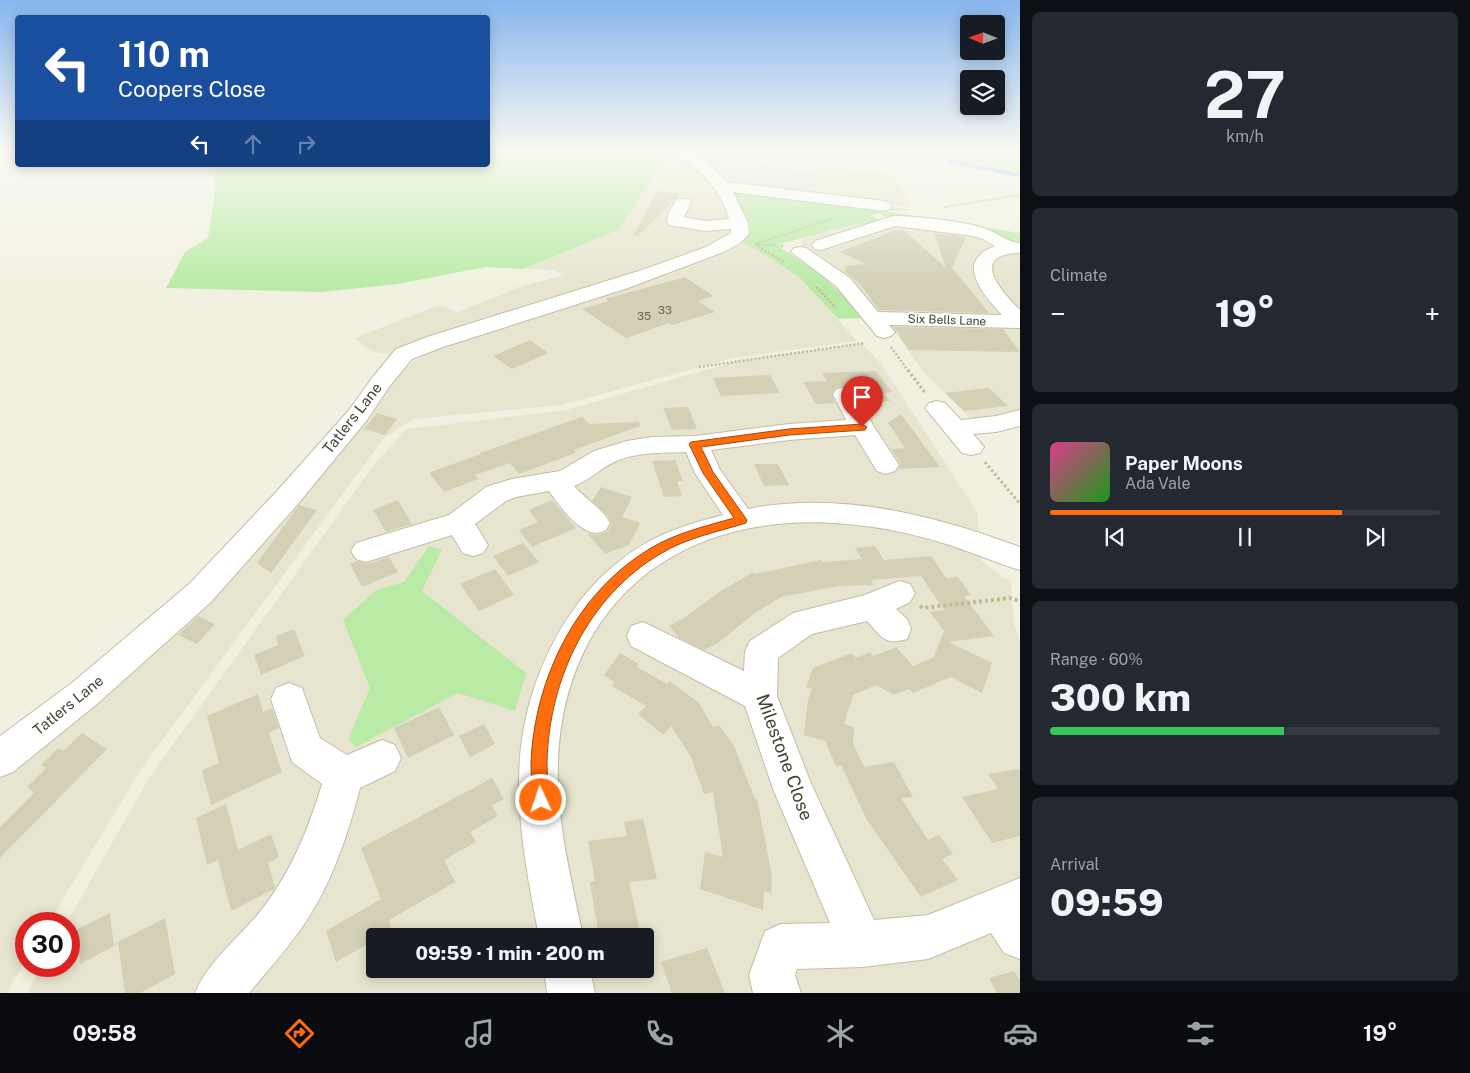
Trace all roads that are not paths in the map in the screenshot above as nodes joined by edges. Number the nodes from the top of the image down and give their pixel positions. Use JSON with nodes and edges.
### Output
{"nodes":[{"id":1,"x":726,"y":195,"type":"edge"},
{"id":2,"x":797,"y":195,"type":"edge"},
{"id":3,"x":683,"y":202,"type":"dead end"},
{"id":4,"x":884,"y":206,"type":"dead end"},
{"id":5,"x":740,"y":223,"type":"junction"},
{"id":6,"x":821,"y":245,"type":"dead end"},
{"id":7,"x":1014,"y":248,"type":"edge"},
{"id":8,"x":800,"y":252,"type":"road end"},
{"id":9,"x":1020,"y":322,"type":"edge"},
{"id":10,"x":845,"y":394,"type":"dead end"},
{"id":11,"x":937,"y":408,"type":"road end"},
{"id":12,"x":1020,"y":418,"type":"edge"},
{"id":13,"x":862,"y":427,"type":"junction"},
{"id":14,"x":954,"y":428,"type":"junction"},
{"id":15,"x":695,"y":444,"type":"junction"},
{"id":16,"x":971,"y":446,"type":"road end"},
{"id":17,"x":886,"y":465,"type":"dead end"},
{"id":18,"x":556,"y":482,"type":"junction"},
{"id":19,"x":741,"y":520,"type":"junction"},
{"id":20,"x":596,"y":523,"type":"dead end"},
{"id":21,"x":366,"y":551,"type":"dead end"},
{"id":22,"x":1020,"y":559,"type":"edge"},
{"id":23,"x":889,"y":609,"type":"road end"},
{"id":24,"x":643,"y":636,"type":"dead end"},
{"id":25,"x":760,"y":696,"type":"junction"},
{"id":26,"x":289,"y":698,"type":"dead end"},
{"id":27,"x":382,"y":758,"type":"dead end"},
{"id":28,"x":0,"y":759,"type":"edge"},
{"id":29,"x":344,"y":776,"type":"junction"},
{"id":30,"x":1013,"y":915,"type":"edge"},
{"id":31,"x":560,"y":928,"type":"edge"},
{"id":32,"x":862,"y":944,"type":"junction"},
{"id":33,"x":568,"y":978,"type":"edge"},
{"id":34,"x":219,"y":993,"type":"edge"},
{"id":35,"x":571,"y":993,"type":"edge"},
{"id":36,"x":777,"y":993,"type":"edge"}],
"edges":[{"from":1,"to":5,"type":"street"},
{"from":2,"to":4,"type":"street"},
{"from":3,"to":5,"type":"street"},
{"from":5,"to":28,"type":"street","name":"Tatlers Lane"},
{"from":6,"to":7,"type":"street"},
{"from":7,"to":9,"type":"street"},
{"from":8,"to":9,"type":"street","name":"Six Bells Lane"},
{"from":10,"to":13,"type":"street"},
{"from":11,"to":14,"type":"street"},
{"from":12,"to":14,"type":"street"},
{"from":13,"to":15,"type":"street"},
{"from":13,"to":17,"type":"street"},
{"from":14,"to":16,"type":"street"},
{"from":15,"to":18,"type":"street"},
{"from":15,"to":19,"type":"street"},
{"from":18,"to":20,"type":"street"},
{"from":18,"to":21,"type":"street"},
{"from":19,"to":22,"type":"street"},
{"from":19,"to":31,"type":"street"},
{"from":23,"to":25,"type":"street","name":"Milestone Close"},
{"from":24,"to":25,"type":"street"},
{"from":25,"to":32,"type":"street","name":"Milestone Close"},
{"from":26,"to":29,"type":"street"},
{"from":27,"to":29,"type":"street"},
{"from":29,"to":34,"type":"street"},
{"from":30,"to":32,"type":"street"},
{"from":32,"to":36,"type":"street"},
{"from":33,"to":35,"type":"street"}]}
